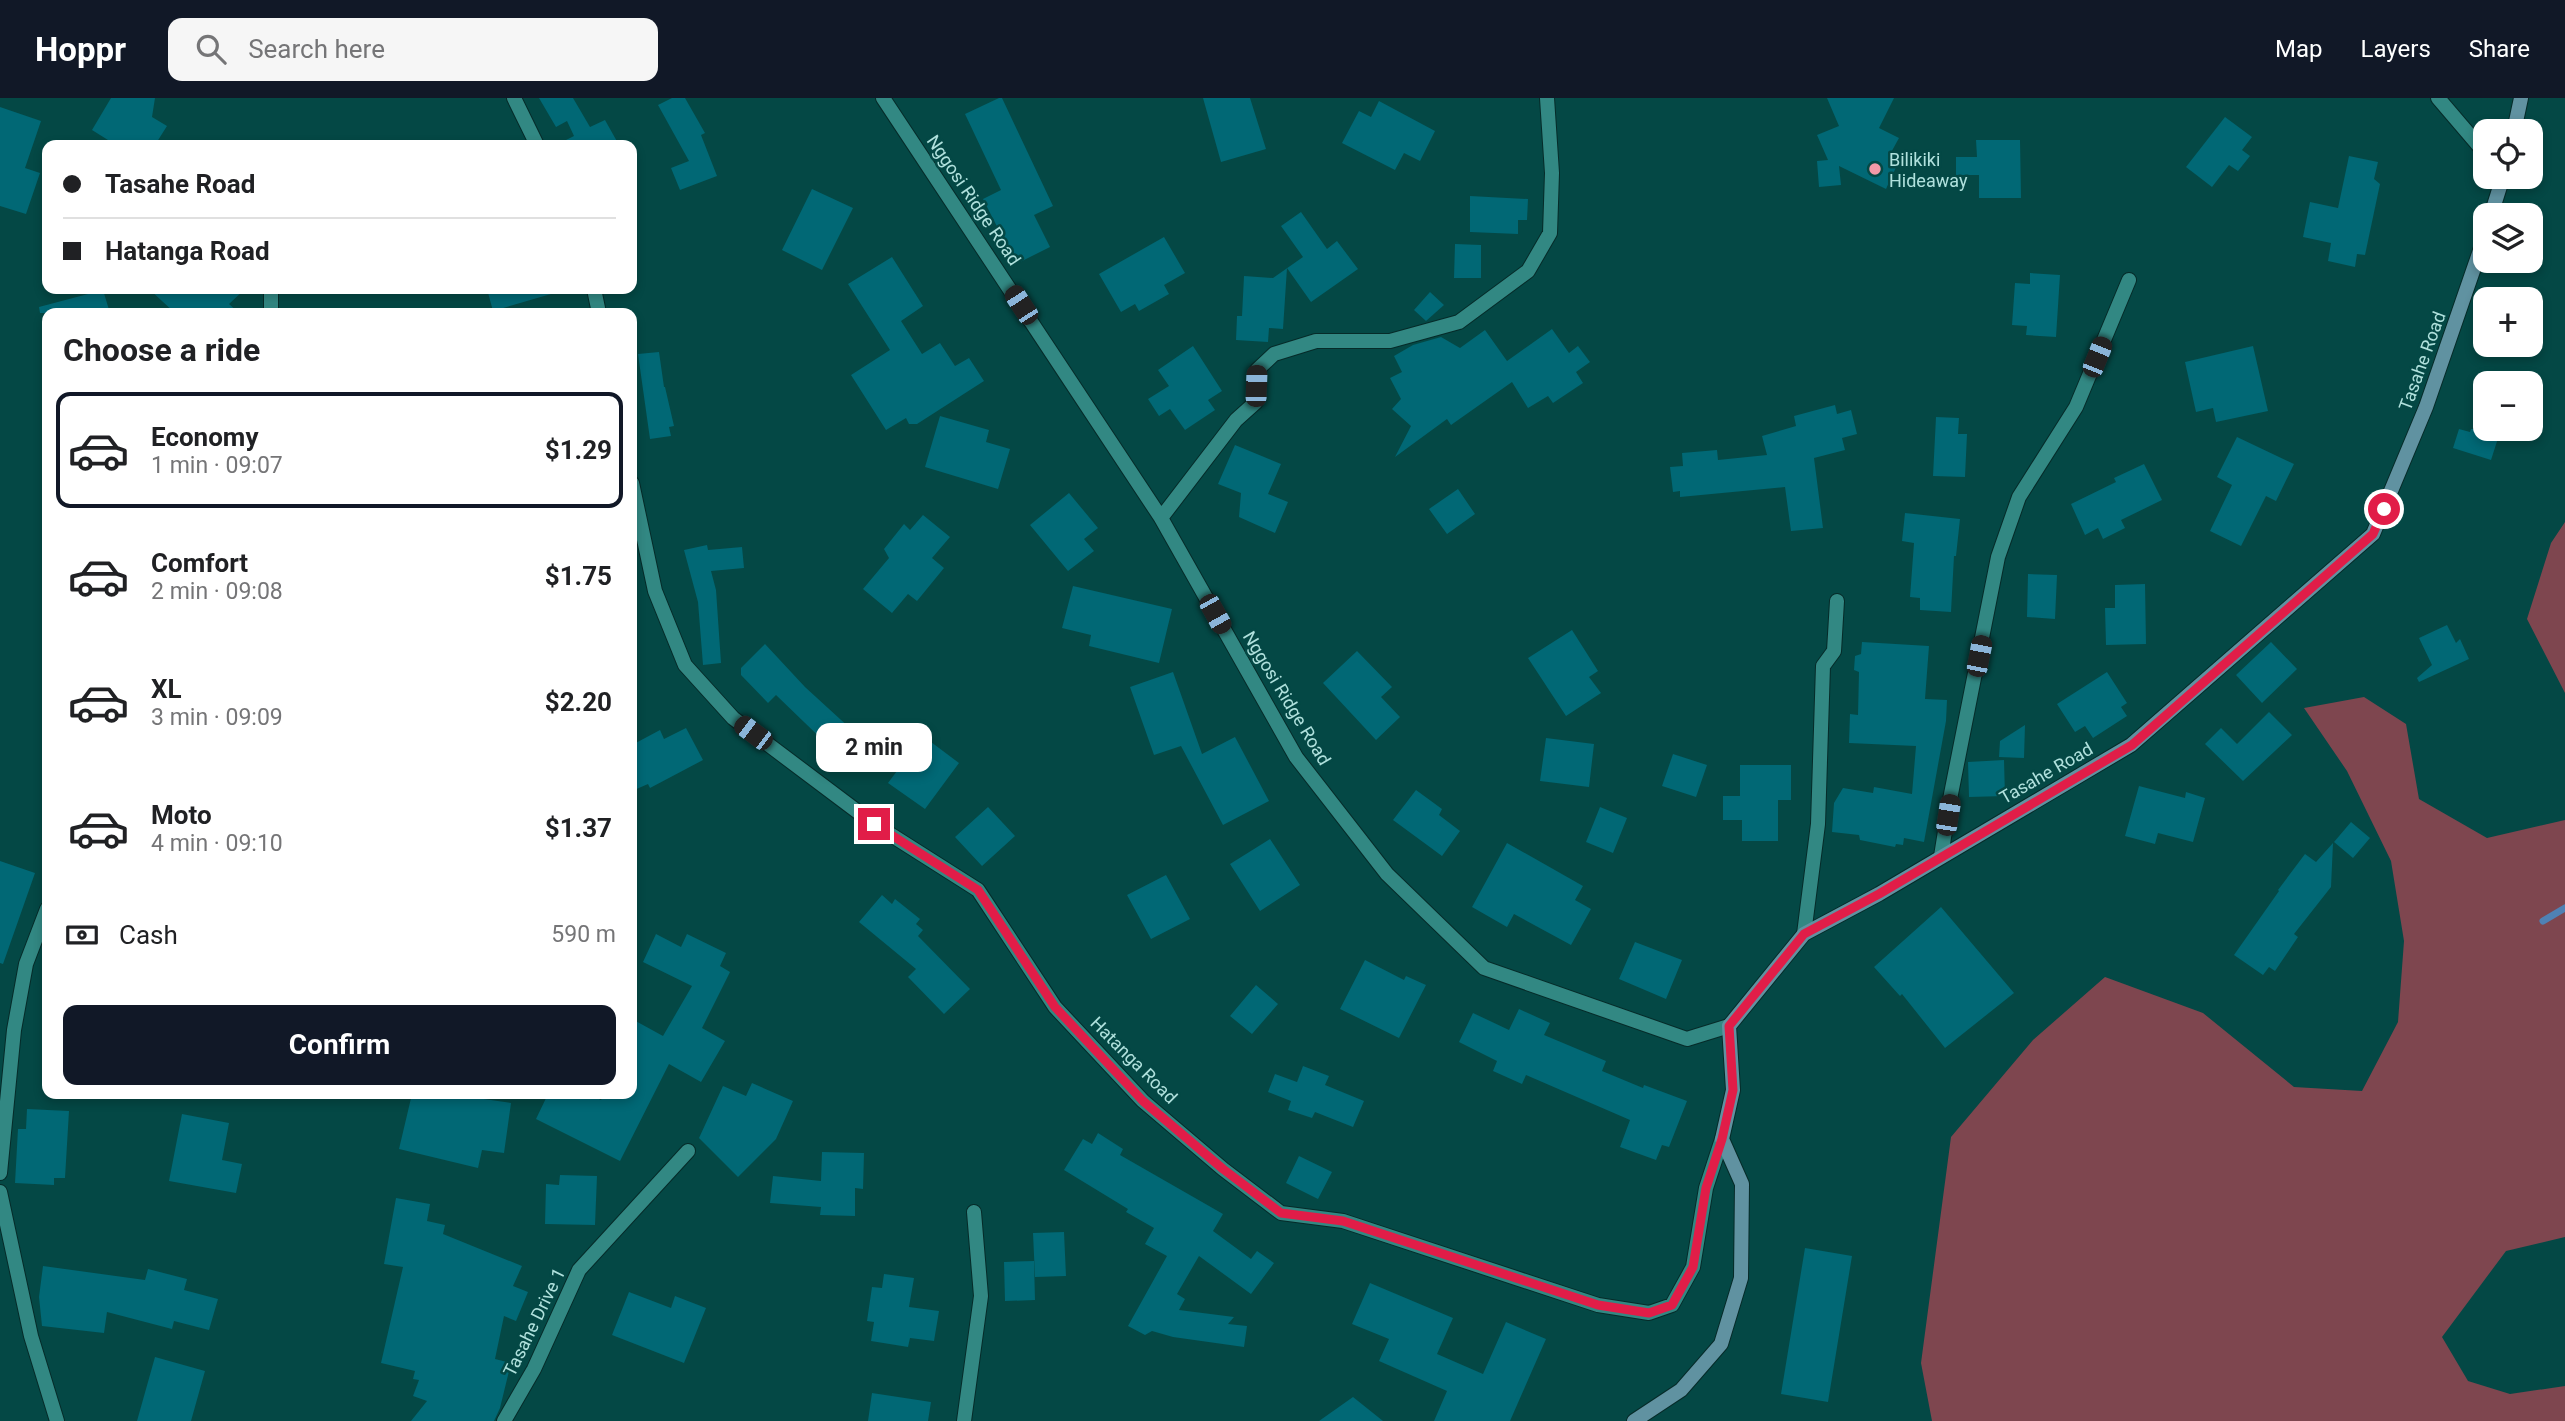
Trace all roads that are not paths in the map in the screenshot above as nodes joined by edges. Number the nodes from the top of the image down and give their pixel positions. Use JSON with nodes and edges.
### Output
{"nodes":[{"id":1,"x":514,"y":98,"type":"edge"},
{"id":2,"x":883,"y":98,"type":"edge"},
{"id":3,"x":1547,"y":98,"type":"edge"},
{"id":4,"x":2438,"y":98,"type":"edge"},
{"id":5,"x":2521,"y":98,"type":"edge"},
{"id":6,"x":2517,"y":119,"type":"edge"},
{"id":7,"x":2473,"y":139,"type":"edge"},
{"id":8,"x":535,"y":140,"type":"edge"},
{"id":9,"x":2473,"y":271,"type":"edge"},
{"id":10,"x":2129,"y":281,"type":"dead end"},
{"id":11,"x":637,"y":506,"type":"edge"},
{"id":12,"x":1161,"y":518,"type":"junction"},
{"id":13,"x":1837,"y":601,"type":"dead end"},
{"id":14,"x":1941,"y":856,"type":"junction"},
{"id":15,"x":42,"y":922,"type":"edge"},
{"id":16,"x":1804,"y":934,"type":"junction"},
{"id":17,"x":1729,"y":1026,"type":"junction"},
{"id":18,"x":1722,"y":1139,"type":"junction"},
{"id":19,"x":688,"y":1150,"type":"dead end"},
{"id":20,"x":0,"y":1173,"type":"edge"},
{"id":21,"x":0,"y":1192,"type":"edge"},
{"id":22,"x":974,"y":1212,"type":"dead end"},
{"id":23,"x":57,"y":1421,"type":"edge"},
{"id":24,"x":504,"y":1421,"type":"edge"},
{"id":25,"x":964,"y":1421,"type":"edge"},
{"id":26,"x":1634,"y":1421,"type":"edge"}],
"edges":[{"from":1,"to":8,"type":"street"},
{"from":2,"to":12,"type":"street","name":"Nggosi Ridge Road"},
{"from":3,"to":12,"type":"street"},
{"from":4,"to":7,"type":"street"},
{"from":5,"to":6,"type":"street"},
{"from":9,"to":14,"type":"street","name":"Tasahe Road"},
{"from":10,"to":14,"type":"street"},
{"from":11,"to":18,"type":"street","name":"Hatanga Road"},
{"from":12,"to":17,"type":"street","name":"Nggosi Ridge Road"},
{"from":13,"to":16,"type":"street"},
{"from":14,"to":16,"type":"street","name":"Tasahe Road"},
{"from":15,"to":20,"type":"street"},
{"from":16,"to":17,"type":"street","name":"Tasahe Road"},
{"from":17,"to":18,"type":"street"},
{"from":18,"to":26,"type":"street"},
{"from":19,"to":24,"type":"street","name":"Tasahe Drive 1"},
{"from":21,"to":23,"type":"street"},
{"from":22,"to":25,"type":"street"}]}
